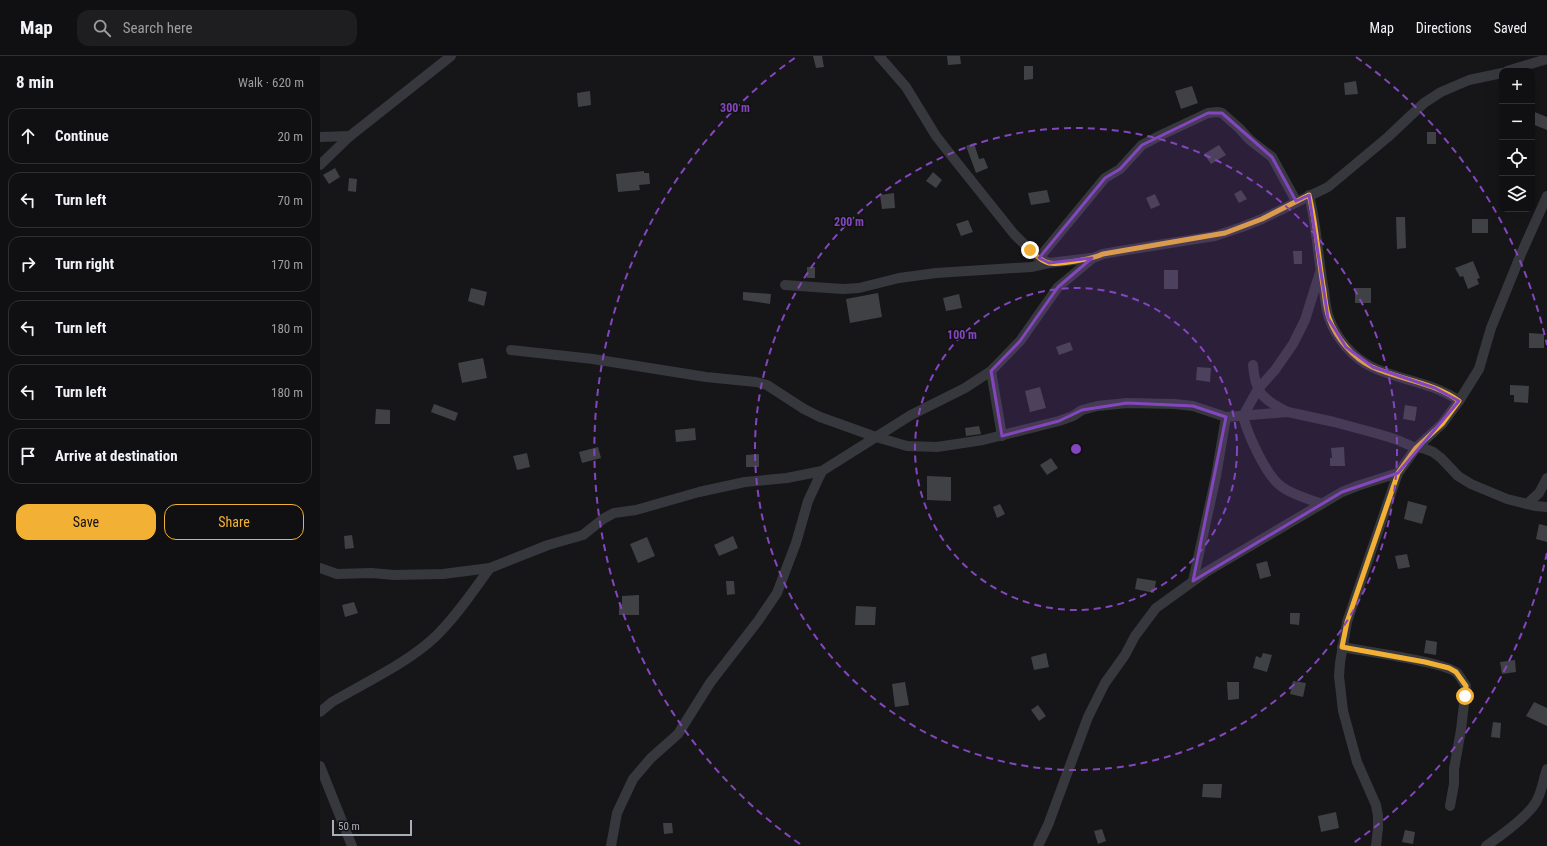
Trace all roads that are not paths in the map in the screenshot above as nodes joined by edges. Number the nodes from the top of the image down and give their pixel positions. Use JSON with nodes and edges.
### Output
{"nodes":[{"id":1,"x":451,"y":56,"type":"edge"},
{"id":2,"x":879,"y":56,"type":"edge"},
{"id":3,"x":1547,"y":59,"type":"edge"},
{"id":4,"x":1517,"y":68,"type":"edge"},
{"id":5,"x":1499,"y":74,"type":"edge"},
{"id":6,"x":350,"y":136,"type":"junction"},
{"id":7,"x":320,"y":137,"type":"edge"},
{"id":8,"x":320,"y":165,"type":"edge"},
{"id":9,"x":1309,"y":195,"type":"junction"},
{"id":10,"x":1547,"y":196,"type":"edge"},
{"id":11,"x":1296,"y":202,"type":"junction"},
{"id":12,"x":1039,"y":258,"type":"junction"},
{"id":13,"x":1094,"y":258,"type":"junction"},
{"id":14,"x":1049,"y":263,"type":"junction"},
{"id":15,"x":1320,"y":272,"type":"junction"},
{"id":16,"x":785,"y":285,"type":"dead end"},
{"id":17,"x":511,"y":350,"type":"dead end"},
{"id":18,"x":1253,"y":365,"type":"dead end"},
{"id":19,"x":991,"y":371,"type":"junction"},
{"id":20,"x":1258,"y":389,"type":"junction"},
{"id":21,"x":1459,"y":401,"type":"junction"},
{"id":22,"x":1288,"y":412,"type":"junction"},
{"id":23,"x":1243,"y":416,"type":"junction"},
{"id":24,"x":1226,"y":417,"type":"junction"},
{"id":25,"x":1002,"y":436,"type":"junction"},
{"id":26,"x":876,"y":437,"type":"junction"},
{"id":27,"x":1416,"y":448,"type":"junction"},
{"id":28,"x":822,"y":471,"type":"junction"},
{"id":29,"x":1398,"y":473,"type":"junction"},
{"id":30,"x":1547,"y":478,"type":"edge"},
{"id":31,"x":1322,"y":504,"type":"junction"},
{"id":32,"x":1527,"y":504,"type":"junction"},
{"id":33,"x":1547,"y":507,"type":"edge"},
{"id":34,"x":320,"y":568,"type":"edge"},
{"id":35,"x":490,"y":568,"type":"junction"},
{"id":36,"x":1193,"y":581,"type":"junction"},
{"id":37,"x":1342,"y":647,"type":"junction"},
{"id":38,"x":320,"y":712,"type":"edge"},
{"id":39,"x":320,"y":766,"type":"edge"},
{"id":40,"x":1547,"y":769,"type":"edge"},
{"id":41,"x":1450,"y":806,"type":"dead end"},
{"id":42,"x":352,"y":846,"type":"edge"},
{"id":43,"x":611,"y":846,"type":"edge"},
{"id":44,"x":1038,"y":846,"type":"edge"},
{"id":45,"x":1376,"y":846,"type":"edge"},
{"id":46,"x":1486,"y":846,"type":"edge"}],
"edges":[{"from":1,"to":6,"type":"street"},
{"from":2,"to":12,"type":"street"},
{"from":3,"to":4,"type":"street"},
{"from":5,"to":9,"type":"street"},
{"from":6,"to":7,"type":"street"},
{"from":6,"to":8,"type":"street"},
{"from":9,"to":11,"type":"street"},
{"from":9,"to":15,"type":"street"},
{"from":10,"to":21,"type":"street"},
{"from":11,"to":12,"type":"street"},
{"from":11,"to":13,"type":"street"},
{"from":12,"to":14,"type":"street"},
{"from":13,"to":14,"type":"street"},
{"from":13,"to":19,"type":"street"},
{"from":14,"to":16,"type":"street"},
{"from":15,"to":20,"type":"street"},
{"from":15,"to":21,"type":"street"},
{"from":17,"to":26,"type":"street"},
{"from":18,"to":20,"type":"street"},
{"from":19,"to":25,"type":"street"},
{"from":19,"to":26,"type":"street"},
{"from":20,"to":22,"type":"street"},
{"from":20,"to":23,"type":"street"},
{"from":21,"to":27,"type":"street"},
{"from":22,"to":23,"type":"street"},
{"from":22,"to":27,"type":"street"},
{"from":23,"to":24,"type":"street"},
{"from":23,"to":31,"type":"street"},
{"from":24,"to":25,"type":"street"},
{"from":24,"to":36,"type":"street"},
{"from":25,"to":26,"type":"street"},
{"from":26,"to":28,"type":"street"},
{"from":27,"to":29,"type":"street"},
{"from":27,"to":32,"type":"street"},
{"from":28,"to":35,"type":"street"},
{"from":28,"to":43,"type":"street"},
{"from":29,"to":31,"type":"street"},
{"from":29,"to":37,"type":"street"},
{"from":30,"to":32,"type":"street"},
{"from":31,"to":36,"type":"street"},
{"from":32,"to":33,"type":"street"},
{"from":34,"to":35,"type":"street"},
{"from":35,"to":38,"type":"street"},
{"from":36,"to":44,"type":"street"},
{"from":37,"to":41,"type":"street"},
{"from":37,"to":45,"type":"street"},
{"from":39,"to":42,"type":"street"},
{"from":40,"to":46,"type":"street"}]}
